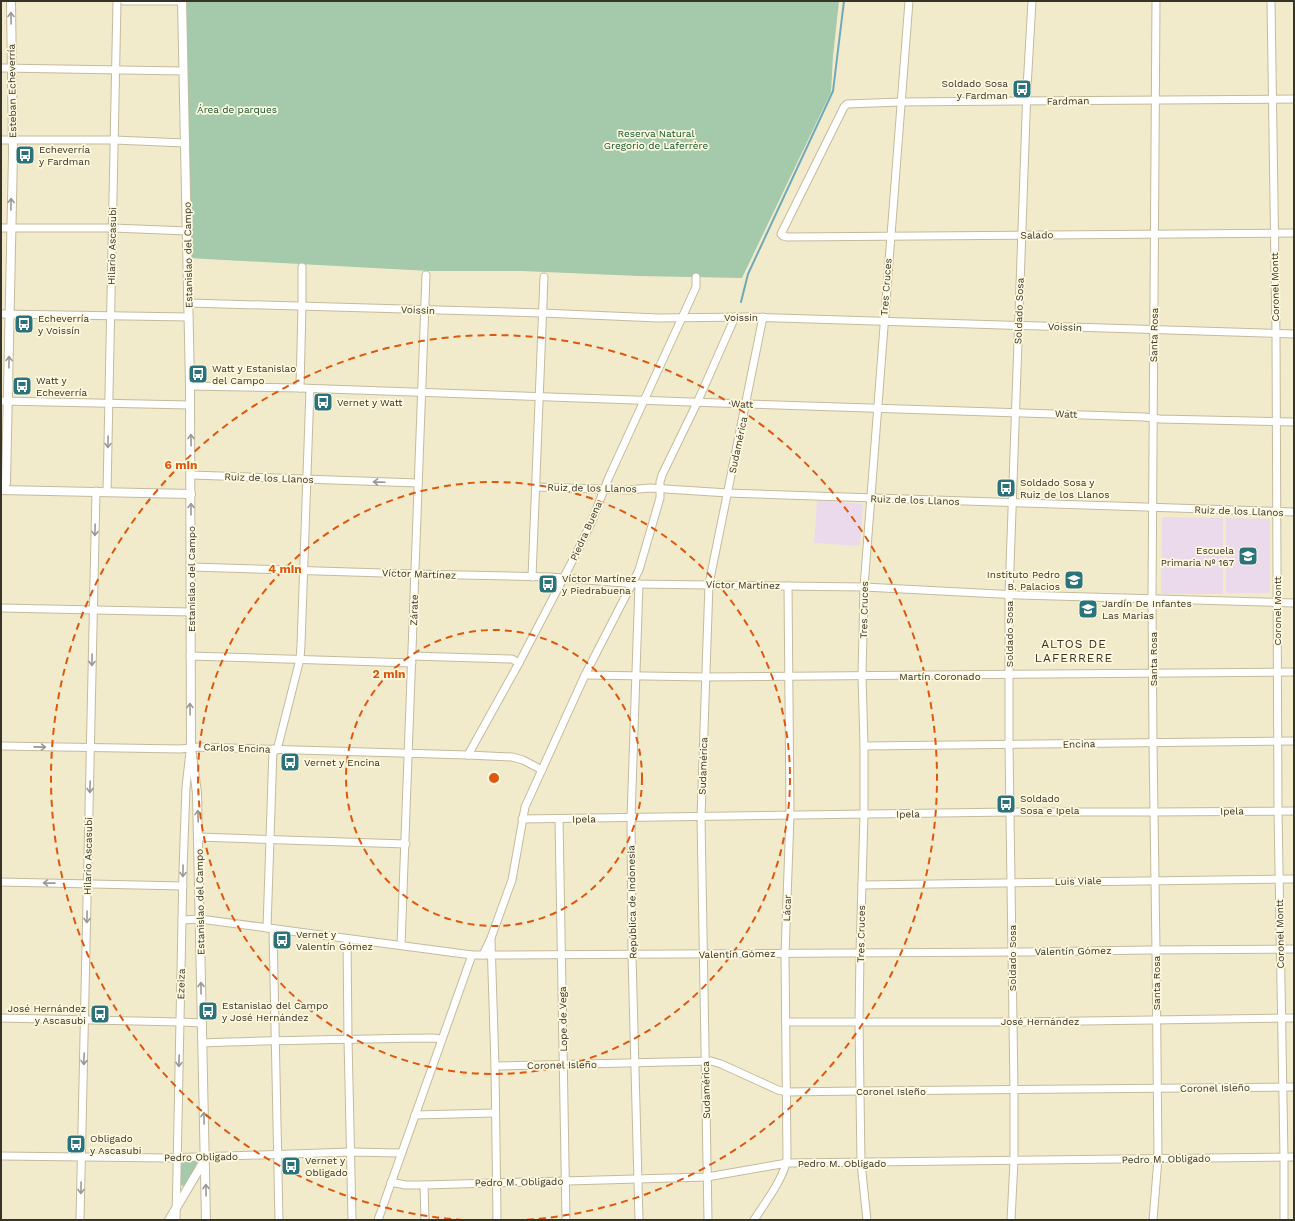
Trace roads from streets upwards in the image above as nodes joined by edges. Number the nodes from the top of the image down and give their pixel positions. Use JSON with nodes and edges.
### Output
{"nodes":[{"id":1,"x":10,"y":1,"type":"edge"},
{"id":2,"x":117,"y":1,"type":"edge"},
{"id":3,"x":124,"y":1,"type":"edge"},
{"id":4,"x":182,"y":1,"type":"edge"},
{"id":5,"x":909,"y":1,"type":"edge"},
{"id":6,"x":1032,"y":1,"type":"edge"},
{"id":7,"x":1156,"y":1,"type":"edge"},
{"id":8,"x":1271,"y":1,"type":"edge"},
{"id":9,"x":1,"y":68,"type":"edge"},
{"id":10,"x":12,"y":68,"type":"junction"},
{"id":11,"x":115,"y":69,"type":"junction"},
{"id":12,"x":183,"y":71,"type":"junction"},
{"id":13,"x":1294,"y":98,"type":"edge"},
{"id":14,"x":1272,"y":99,"type":"junction"},
{"id":15,"x":1155,"y":100,"type":"junction"},
{"id":16,"x":901,"y":102,"type":"junction"},
{"id":17,"x":1027,"y":102,"type":"junction"},
{"id":18,"x":1,"y":140,"type":"edge"},
{"id":19,"x":13,"y":140,"type":"junction"},
{"id":20,"x":114,"y":140,"type":"junction"},
{"id":21,"x":185,"y":143,"type":"junction"},
{"id":22,"x":1,"y":228,"type":"edge"},
{"id":23,"x":11,"y":228,"type":"junction"},
{"id":24,"x":112,"y":228,"type":"junction"},
{"id":25,"x":188,"y":231,"type":"junction"},
{"id":26,"x":1274,"y":233,"type":"junction"},
{"id":27,"x":1294,"y":233,"type":"edge"},
{"id":28,"x":781,"y":234,"type":"joint"},
{"id":29,"x":1155,"y":234,"type":"junction"},
{"id":30,"x":1022,"y":236,"type":"junction"},
{"id":31,"x":890,"y":237,"type":"junction"},
{"id":32,"x":302,"y":267,"type":"dead end"},
{"id":33,"x":426,"y":275,"type":"dead end"},
{"id":34,"x":544,"y":277,"type":"dead end"},
{"id":35,"x":696,"y":277,"type":"dead end"},
{"id":36,"x":189,"y":303,"type":"junction"},
{"id":37,"x":302,"y":306,"type":"junction"},
{"id":38,"x":424,"y":310,"type":"junction"},
{"id":39,"x":542,"y":313,"type":"junction"},
{"id":40,"x":5,"y":314,"type":"edge"},
{"id":41,"x":110,"y":316,"type":"junction"},
{"id":42,"x":189,"y":317,"type":"junction"},
{"id":43,"x":735,"y":317,"type":"junction"},
{"id":44,"x":763,"y":317,"type":"junction"},
{"id":45,"x":682,"y":318,"type":"junction"},
{"id":46,"x":884,"y":321,"type":"junction"},
{"id":47,"x":1019,"y":326,"type":"junction"},
{"id":48,"x":1154,"y":330,"type":"junction"},
{"id":49,"x":1276,"y":334,"type":"junction"},
{"id":50,"x":1294,"y":334,"type":"edge"},
{"id":51,"x":190,"y":386,"type":"junction"},
{"id":52,"x":300,"y":388,"type":"junction"},
{"id":53,"x":310,"y":389,"type":"junction"},
{"id":54,"x":421,"y":393,"type":"junction"},
{"id":55,"x":540,"y":397,"type":"junction"},
{"id":56,"x":644,"y":400,"type":"junction"},
{"id":57,"x":5,"y":401,"type":"edge"},
{"id":58,"x":108,"y":403,"type":"junction"},
{"id":59,"x":697,"y":403,"type":"junction"},
{"id":60,"x":747,"y":404,"type":"junction"},
{"id":61,"x":190,"y":405,"type":"junction"},
{"id":62,"x":877,"y":408,"type":"junction"},
{"id":63,"x":1016,"y":413,"type":"junction"},
{"id":64,"x":1153,"y":418,"type":"junction"},
{"id":65,"x":1276,"y":422,"type":"junction"},
{"id":66,"x":1294,"y":422,"type":"edge"},
{"id":67,"x":191,"y":475,"type":"junction"},
{"id":68,"x":307,"y":480,"type":"junction"},
{"id":69,"x":418,"y":483,"type":"junction"},
{"id":70,"x":536,"y":487,"type":"junction"},
{"id":71,"x":604,"y":489,"type":"junction"},
{"id":72,"x":661,"y":489,"type":"junction"},
{"id":73,"x":1,"y":490,"type":"edge"},
{"id":74,"x":96,"y":492,"type":"junction"},
{"id":75,"x":107,"y":492,"type":"junction"},
{"id":76,"x":728,"y":493,"type":"junction"},
{"id":77,"x":191,"y":494,"type":"junction"},
{"id":78,"x":870,"y":498,"type":"junction"},
{"id":79,"x":1012,"y":503,"type":"junction"},
{"id":80,"x":1153,"y":508,"type":"junction"},
{"id":81,"x":1294,"y":512,"type":"edge"},
{"id":82,"x":1277,"y":513,"type":"junction"},
{"id":83,"x":191,"y":567,"type":"junction"},
{"id":84,"x":304,"y":570,"type":"junction"},
{"id":85,"x":415,"y":574,"type":"junction"},
{"id":86,"x":532,"y":577,"type":"junction"},
{"id":87,"x":564,"y":578,"type":"junction"},
{"id":88,"x":635,"y":583,"type":"junction"},
{"id":89,"x":709,"y":584,"type":"junction"},
{"id":90,"x":788,"y":586,"type":"junction"},
{"id":91,"x":864,"y":588,"type":"junction"},
{"id":92,"x":1008,"y":594,"type":"junction"},
{"id":93,"x":1152,"y":598,"type":"junction"},
{"id":94,"x":1277,"y":603,"type":"junction"},
{"id":95,"x":1294,"y":603,"type":"edge"},
{"id":96,"x":1,"y":608,"type":"edge"},
{"id":97,"x":93,"y":610,"type":"junction"},
{"id":98,"x":191,"y":612,"type":"junction"},
{"id":99,"x":190,"y":656,"type":"junction"},
{"id":100,"x":300,"y":659,"type":"junction"},
{"id":101,"x":412,"y":659,"type":"junction"},
{"id":102,"x":519,"y":663,"type":"junction"},
{"id":103,"x":1294,"y":672,"type":"edge"},
{"id":104,"x":1153,"y":673,"type":"junction"},
{"id":105,"x":1277,"y":673,"type":"junction"},
{"id":106,"x":586,"y":675,"type":"junction"},
{"id":107,"x":1009,"y":675,"type":"junction"},
{"id":108,"x":636,"y":676,"type":"junction"},
{"id":109,"x":862,"y":676,"type":"junction"},
{"id":110,"x":706,"y":677,"type":"junction"},
{"id":111,"x":788,"y":677,"type":"junction"},
{"id":112,"x":1278,"y":741,"type":"junction"},
{"id":113,"x":1294,"y":741,"type":"edge"},
{"id":114,"x":1153,"y":743,"type":"junction"},
{"id":115,"x":1009,"y":745,"type":"junction"},
{"id":116,"x":1,"y":746,"type":"edge"},
{"id":117,"x":864,"y":746,"type":"junction"},
{"id":118,"x":90,"y":748,"type":"junction"},
{"id":119,"x":191,"y":748,"type":"junction"},
{"id":120,"x":275,"y":750,"type":"junction"},
{"id":121,"x":408,"y":753,"type":"junction"},
{"id":122,"x":468,"y":755,"type":"junction"},
{"id":123,"x":542,"y":770,"type":"junction"},
{"id":124,"x":1278,"y":811,"type":"junction"},
{"id":125,"x":1294,"y":811,"type":"edge"},
{"id":126,"x":1011,"y":812,"type":"junction"},
{"id":127,"x":1155,"y":812,"type":"junction"},
{"id":128,"x":864,"y":815,"type":"junction"},
{"id":129,"x":790,"y":816,"type":"junction"},
{"id":130,"x":701,"y":817,"type":"junction"},
{"id":131,"x":631,"y":818,"type":"junction"},
{"id":132,"x":522,"y":819,"type":"junction"},
{"id":133,"x":559,"y":819,"type":"junction"},
{"id":134,"x":198,"y":837,"type":"junction"},
{"id":135,"x":269,"y":839,"type":"junction"},
{"id":136,"x":406,"y":844,"type":"junction"},
{"id":137,"x":1279,"y":880,"type":"junction"},
{"id":138,"x":1294,"y":880,"type":"edge"},
{"id":139,"x":1155,"y":881,"type":"junction"},
{"id":140,"x":1,"y":882,"type":"edge"},
{"id":141,"x":1011,"y":882,"type":"junction"},
{"id":142,"x":88,"y":884,"type":"junction"},
{"id":143,"x":862,"y":885,"type":"junction"},
{"id":144,"x":183,"y":886,"type":"junction"},
{"id":145,"x":200,"y":919,"type":"junction"},
{"id":146,"x":182,"y":920,"type":"junction"},
{"id":147,"x":270,"y":928,"type":"junction"},
{"id":148,"x":491,"y":938,"type":"junction"},
{"id":149,"x":347,"y":939,"type":"junction"},
{"id":150,"x":401,"y":945,"type":"junction"},
{"id":151,"x":1281,"y":949,"type":"junction"},
{"id":152,"x":1294,"y":949,"type":"edge"},
{"id":153,"x":1156,"y":950,"type":"junction"},
{"id":154,"x":860,"y":952,"type":"junction"},
{"id":155,"x":1012,"y":952,"type":"junction"},
{"id":156,"x":704,"y":954,"type":"junction"},
{"id":157,"x":785,"y":954,"type":"junction"},
{"id":158,"x":472,"y":955,"type":"junction"},
{"id":159,"x":483,"y":955,"type":"junction"},
{"id":160,"x":492,"y":955,"type":"junction"},
{"id":161,"x":562,"y":955,"type":"junction"},
{"id":162,"x":632,"y":955,"type":"junction"},
{"id":163,"x":1,"y":1018,"type":"edge"},
{"id":164,"x":1282,"y":1018,"type":"junction"},
{"id":165,"x":1294,"y":1018,"type":"edge"},
{"id":166,"x":85,"y":1020,"type":"junction"},
{"id":167,"x":1157,"y":1020,"type":"junction"},
{"id":168,"x":180,"y":1022,"type":"junction"},
{"id":169,"x":786,"y":1022,"type":"junction"},
{"id":170,"x":859,"y":1022,"type":"junction"},
{"id":171,"x":1012,"y":1022,"type":"junction"},
{"id":172,"x":202,"y":1023,"type":"junction"},
{"id":173,"x":348,"y":1039,"type":"junction"},
{"id":174,"x":442,"y":1039,"type":"junction"},
{"id":175,"x":276,"y":1040,"type":"junction"},
{"id":176,"x":202,"y":1043,"type":"junction"},
{"id":177,"x":706,"y":1061,"type":"junction"},
{"id":178,"x":636,"y":1063,"type":"junction"},
{"id":179,"x":564,"y":1065,"type":"junction"},
{"id":180,"x":495,"y":1066,"type":"junction"},
{"id":181,"x":1282,"y":1087,"type":"junction"},
{"id":182,"x":1294,"y":1087,"type":"edge"},
{"id":183,"x":1157,"y":1089,"type":"junction"},
{"id":184,"x":1014,"y":1090,"type":"junction"},
{"id":185,"x":860,"y":1091,"type":"junction"},
{"id":186,"x":786,"y":1092,"type":"junction"},
{"id":187,"x":495,"y":1113,"type":"junction"},
{"id":188,"x":415,"y":1114,"type":"junction"},
{"id":189,"x":351,"y":1152,"type":"junction"},
{"id":190,"x":401,"y":1153,"type":"junction"},
{"id":191,"x":278,"y":1155,"type":"junction"},
{"id":192,"x":1,"y":1156,"type":"edge"},
{"id":193,"x":82,"y":1157,"type":"junction"},
{"id":194,"x":1284,"y":1157,"type":"junction"},
{"id":195,"x":1294,"y":1157,"type":"edge"},
{"id":196,"x":176,"y":1158,"type":"junction"},
{"id":197,"x":205,"y":1158,"type":"junction"},
{"id":198,"x":1158,"y":1159,"type":"junction"},
{"id":199,"x":1014,"y":1161,"type":"junction"},
{"id":200,"x":787,"y":1163,"type":"junction"},
{"id":201,"x":861,"y":1163,"type":"junction"},
{"id":202,"x":707,"y":1177,"type":"junction"},
{"id":203,"x":639,"y":1179,"type":"junction"},
{"id":204,"x":566,"y":1181,"type":"junction"},
{"id":205,"x":391,"y":1182,"type":"junction"},
{"id":206,"x":496,"y":1182,"type":"junction"},
{"id":207,"x":424,"y":1185,"type":"junction"},
{"id":208,"x":176,"y":1208,"type":"junction"},
{"id":209,"x":80,"y":1220,"type":"edge"},
{"id":210,"x":169,"y":1220,"type":"edge"},
{"id":211,"x":176,"y":1220,"type":"edge"},
{"id":212,"x":206,"y":1220,"type":"edge"},
{"id":213,"x":279,"y":1220,"type":"edge"},
{"id":214,"x":352,"y":1220,"type":"edge"},
{"id":215,"x":378,"y":1220,"type":"edge"},
{"id":216,"x":425,"y":1220,"type":"edge"},
{"id":217,"x":497,"y":1220,"type":"edge"},
{"id":218,"x":566,"y":1220,"type":"edge"},
{"id":219,"x":639,"y":1220,"type":"edge"},
{"id":220,"x":708,"y":1220,"type":"edge"},
{"id":221,"x":754,"y":1220,"type":"edge"},
{"id":222,"x":867,"y":1220,"type":"edge"},
{"id":223,"x":1011,"y":1220,"type":"edge"},
{"id":224,"x":1154,"y":1220,"type":"edge"},
{"id":225,"x":1284,"y":1220,"type":"edge"}],
"edges":[{"from":10,"to":1,"type":"street","name":"Esteban Echeverría","one_way":true},
{"from":2,"to":11,"type":"street","name":"Hilario Ascasubi"},
{"from":3,"to":4,"type":"street"},
{"from":4,"to":12,"type":"street","name":"Estanislao del Campo"},
{"from":5,"to":16,"type":"street","name":"Tres Cruces"},
{"from":6,"to":17,"type":"street","name":"Soldado Sosa"},
{"from":7,"to":15,"type":"street","name":"Santa Rosa"},
{"from":8,"to":14,"type":"street","name":"Coronel Montt"},
{"from":9,"to":10,"type":"street"},
{"from":10,"to":11,"type":"street"},
{"from":10,"to":19,"type":"street","name":"Esteban Echeverría"},
{"from":11,"to":12,"type":"street"},
{"from":11,"to":20,"type":"street","name":"Hilario Ascasubi"},
{"from":12,"to":21,"type":"street","name":"Estanislao del Campo"},
{"from":13,"to":14,"type":"street","name":"Fardman"},
{"from":14,"to":15,"type":"street","name":"Fardman"},
{"from":14,"to":26,"type":"street","name":"Coronel Montt"},
{"from":15,"to":17,"type":"street","name":"Fardman"},
{"from":15,"to":29,"type":"street","name":"Santa Rosa"},
{"from":16,"to":17,"type":"street","name":"Fardman"},
{"from":16,"to":28,"type":"street","name":"Fardman"},
{"from":16,"to":31,"type":"street","name":"Tres Cruces"},
{"from":17,"to":30,"type":"street","name":"Soldado Sosa"},
{"from":18,"to":19,"type":"street"},
{"from":19,"to":20,"type":"street"},
{"from":23,"to":19,"type":"street","name":"Esteban Echeverría","one_way":true},
{"from":20,"to":21,"type":"street"},
{"from":20,"to":24,"type":"street","name":"Hilario Ascasubi"},
{"from":21,"to":25,"type":"street","name":"Estanislao del Campo"},
{"from":22,"to":23,"type":"street"},
{"from":23,"to":24,"type":"street"},
{"from":23,"to":40,"type":"street","name":"Esteban Echeverría"},
{"from":24,"to":25,"type":"street"},
{"from":24,"to":41,"type":"street","name":"Hilario Ascasubi"},
{"from":25,"to":36,"type":"street","name":"Estanislao del Campo"},
{"from":26,"to":27,"type":"street","name":"Salado"},
{"from":26,"to":29,"type":"street","name":"Salado"},
{"from":26,"to":49,"type":"street","name":"Coronel Montt"},
{"from":28,"to":31,"type":"street","name":"Salado"},
{"from":29,"to":30,"type":"street","name":"Salado"},
{"from":29,"to":48,"type":"street","name":"Santa Rosa"},
{"from":30,"to":31,"type":"street","name":"Salado"},
{"from":30,"to":47,"type":"street","name":"Soldado Sosa"},
{"from":31,"to":46,"type":"street","name":"Tres Cruces"},
{"from":32,"to":37,"type":"street"},
{"from":33,"to":38,"type":"street","name":"Zárate"},
{"from":34,"to":39,"type":"street"},
{"from":35,"to":45,"type":"street","name":"Piedra Buena"},
{"from":36,"to":37,"type":"street","name":"Voissin"},
{"from":36,"to":42,"type":"street","name":"Estanislao del Campo"},
{"from":37,"to":38,"type":"street","name":"Voissin"},
{"from":37,"to":52,"type":"street"},
{"from":38,"to":39,"type":"street","name":"Voissin"},
{"from":38,"to":54,"type":"street","name":"Zárate"},
{"from":39,"to":45,"type":"street","name":"Voissin"},
{"from":39,"to":55,"type":"street"},
{"from":40,"to":41,"type":"street"},
{"from":57,"to":40,"type":"street","name":"Esteban Echeverría","one_way":true},
{"from":41,"to":42,"type":"street"},
{"from":41,"to":58,"type":"street","name":"Hilario Ascasubi"},
{"from":42,"to":51,"type":"street","name":"Estanislao del Campo"},
{"from":43,"to":44,"type":"street","name":"Voissin"},
{"from":43,"to":45,"type":"street","name":"Voissin"},
{"from":43,"to":59,"type":"street"},
{"from":44,"to":46,"type":"street","name":"Voissin"},
{"from":44,"to":60,"type":"street","name":"Sudamérica"},
{"from":45,"to":56,"type":"street","name":"Piedra Buena"},
{"from":46,"to":47,"type":"street","name":"Voissin"},
{"from":46,"to":62,"type":"street","name":"Tres Cruces"},
{"from":47,"to":48,"type":"street","name":"Voissin"},
{"from":47,"to":63,"type":"street","name":"Soldado Sosa"},
{"from":48,"to":49,"type":"street","name":"Voissin"},
{"from":48,"to":64,"type":"street","name":"Santa Rosa"},
{"from":49,"to":50,"type":"street","name":"Voissin"},
{"from":49,"to":65,"type":"street","name":"Coronel Montt"},
{"from":51,"to":52,"type":"street","name":"Watt"},
{"from":51,"to":61,"type":"street","name":"Estanislao del Campo"},
{"from":52,"to":53,"type":"street","name":"Watt"},
{"from":53,"to":54,"type":"street","name":"Watt"},
{"from":53,"to":68,"type":"street"},
{"from":54,"to":55,"type":"street","name":"Watt"},
{"from":54,"to":69,"type":"street","name":"Zárate"},
{"from":55,"to":56,"type":"street","name":"Watt"},
{"from":55,"to":70,"type":"street"},
{"from":56,"to":59,"type":"street","name":"Watt"},
{"from":56,"to":71,"type":"street","name":"Piedra Buena"},
{"from":57,"to":58,"type":"street"},
{"from":57,"to":73,"type":"street","name":"Esteban Echeverría"},
{"from":58,"to":61,"type":"street"},
{"from":58,"to":75,"type":"street","name":"Hilario Ascasubi","one_way":true},
{"from":59,"to":60,"type":"street","name":"Watt"},
{"from":59,"to":72,"type":"street"},
{"from":60,"to":62,"type":"street","name":"Watt"},
{"from":60,"to":76,"type":"street","name":"Sudamérica"},
{"from":67,"to":61,"type":"street","name":"Estanislao del Campo","one_way":true},
{"from":62,"to":63,"type":"street","name":"Watt"},
{"from":62,"to":78,"type":"street","name":"Tres Cruces"},
{"from":63,"to":64,"type":"street","name":"Watt"},
{"from":63,"to":79,"type":"street","name":"Soldado Sosa"},
{"from":64,"to":65,"type":"street","name":"Watt"},
{"from":64,"to":80,"type":"street","name":"Santa Rosa"},
{"from":65,"to":66,"type":"street","name":"Watt"},
{"from":65,"to":82,"type":"street","name":"Coronel Montt"},
{"from":67,"to":68,"type":"street","name":"Ruiz de los Llanos"},
{"from":67,"to":77,"type":"street","name":"Estanislao del Campo"},
{"from":69,"to":68,"type":"street","name":"Ruiz de los Llanos","one_way":true},
{"from":68,"to":84,"type":"street"},
{"from":69,"to":85,"type":"street","name":"Zárate"},
{"from":70,"to":71,"type":"street","name":"Ruiz de los Llanos"},
{"from":70,"to":86,"type":"street"},
{"from":71,"to":72,"type":"street","name":"Ruiz de los Llanos"},
{"from":71,"to":87,"type":"street","name":"Piedra Buena"},
{"from":72,"to":76,"type":"street","name":"Ruiz de los Llanos"},
{"from":72,"to":88,"type":"street"},
{"from":73,"to":74,"type":"street"},
{"from":74,"to":75,"type":"street"},
{"from":74,"to":97,"type":"street","name":"Hilario Ascasubi","one_way":true},
{"from":75,"to":77,"type":"street"},
{"from":76,"to":78,"type":"street","name":"Ruiz de los Llanos"},
{"from":76,"to":89,"type":"street","name":"Sudamérica"},
{"from":83,"to":77,"type":"street","name":"Estanislao del Campo","one_way":true},
{"from":78,"to":79,"type":"street","name":"Ruiz de los Llanos"},
{"from":78,"to":91,"type":"street","name":"Tres Cruces"},
{"from":79,"to":80,"type":"street","name":"Ruiz de los Llanos"},
{"from":79,"to":92,"type":"street","name":"Soldado Sosa"},
{"from":80,"to":82,"type":"street","name":"Ruiz de los Llanos"},
{"from":80,"to":93,"type":"street","name":"Santa Rosa"},
{"from":81,"to":82,"type":"street","name":"Ruiz de los Llanos"},
{"from":82,"to":94,"type":"street","name":"Coronel Montt"},
{"from":83,"to":84,"type":"street","name":"Víctor Martínez"},
{"from":83,"to":98,"type":"street","name":"Estanislao del Campo"},
{"from":84,"to":85,"type":"street","name":"Víctor Martínez"},
{"from":84,"to":100,"type":"street"},
{"from":85,"to":86,"type":"street","name":"Víctor Martínez"},
{"from":85,"to":101,"type":"street","name":"Zárate"},
{"from":86,"to":87,"type":"street","name":"Víctor Martínez"},
{"from":87,"to":88,"type":"street","name":"Víctor Martínez"},
{"from":87,"to":102,"type":"street","name":"Piedra Buena"},
{"from":88,"to":89,"type":"street","name":"Víctor Martínez"},
{"from":88,"to":106,"type":"street"},
{"from":88,"to":108,"type":"street","name":"República de Indonesia"},
{"from":89,"to":90,"type":"street","name":"Víctor Martínez"},
{"from":89,"to":110,"type":"street","name":"Sudamérica"},
{"from":90,"to":91,"type":"street","name":"Víctor Martínez"},
{"from":90,"to":111,"type":"street","name":"Lácar"},
{"from":91,"to":92,"type":"street","name":"Víctor Martínez"},
{"from":91,"to":109,"type":"street","name":"Tres Cruces"},
{"from":92,"to":93,"type":"street","name":"Víctor Martínez"},
{"from":92,"to":107,"type":"street","name":"Soldado Sosa"},
{"from":93,"to":94,"type":"street","name":"Víctor Martínez"},
{"from":93,"to":104,"type":"street","name":"Santa Rosa"},
{"from":94,"to":95,"type":"street","name":"Víctor Martínez"},
{"from":94,"to":105,"type":"street","name":"Coronel Montt"},
{"from":96,"to":97,"type":"street"},
{"from":97,"to":98,"type":"street"},
{"from":97,"to":118,"type":"street","name":"Hilario Ascasubi","one_way":true},
{"from":98,"to":99,"type":"street","name":"Estanislao del Campo"},
{"from":99,"to":100,"type":"street"},
{"from":119,"to":99,"type":"street","name":"Estanislao del Campo","one_way":true},
{"from":100,"to":101,"type":"street"},
{"from":100,"to":120,"type":"street"},
{"from":101,"to":102,"type":"street"},
{"from":101,"to":121,"type":"street","name":"Zárate"},
{"from":102,"to":122,"type":"street","name":"Piedra Buena"},
{"from":103,"to":105,"type":"street","name":"Martín Coronado"},
{"from":104,"to":105,"type":"street","name":"Martín Coronado"},
{"from":104,"to":107,"type":"street","name":"Martín Coronado"},
{"from":104,"to":114,"type":"street","name":"Santa Rosa"},
{"from":105,"to":112,"type":"street","name":"Coronel Montt"},
{"from":106,"to":108,"type":"street","name":"Martín Coronado"},
{"from":106,"to":123,"type":"street"},
{"from":107,"to":109,"type":"street","name":"Martín Coronado"},
{"from":107,"to":115,"type":"street","name":"Soldado Sosa"},
{"from":108,"to":110,"type":"street","name":"Martín Coronado"},
{"from":108,"to":131,"type":"street","name":"República de Indonesia"},
{"from":109,"to":111,"type":"street","name":"Martín Coronado"},
{"from":109,"to":117,"type":"street","name":"Tres Cruces"},
{"from":110,"to":111,"type":"street","name":"Martín Coronado"},
{"from":110,"to":130,"type":"street","name":"Sudamérica"},
{"from":111,"to":129,"type":"street","name":"Lácar"},
{"from":112,"to":113,"type":"street","name":"Encina"},
{"from":112,"to":114,"type":"street","name":"Encina"},
{"from":112,"to":124,"type":"street","name":"Coronel Montt"},
{"from":114,"to":115,"type":"street","name":"Encina"},
{"from":114,"to":127,"type":"street","name":"Santa Rosa"},
{"from":115,"to":117,"type":"street","name":"Encina"},
{"from":115,"to":126,"type":"street","name":"Soldado Sosa"},
{"from":116,"to":118,"type":"street","name":"Carlos Encina","one_way":true},
{"from":117,"to":128,"type":"street","name":"Tres Cruces"},
{"from":118,"to":119,"type":"street","name":"Carlos Encina"},
{"from":118,"to":142,"type":"street","name":"Hilario Ascasubi","one_way":true},
{"from":119,"to":120,"type":"street","name":"Carlos Encina"},
{"from":134,"to":119,"type":"street","name":"Estanislao del Campo","one_way":true},
{"from":119,"to":144,"type":"street","name":"Ezeiza","one_way":true},
{"from":120,"to":121,"type":"street","name":"Carlos Encina"},
{"from":120,"to":135,"type":"street"},
{"from":121,"to":122,"type":"street","name":"Carlos Encina"},
{"from":121,"to":136,"type":"street","name":"Zárate"},
{"from":122,"to":123,"type":"street","name":"Carlos Encina"},
{"from":123,"to":132,"type":"street"},
{"from":124,"to":125,"type":"street","name":"Ipela"},
{"from":124,"to":127,"type":"street","name":"Ipela"},
{"from":124,"to":137,"type":"street","name":"Coronel Montt"},
{"from":126,"to":127,"type":"street","name":"Ipela"},
{"from":126,"to":128,"type":"street","name":"Ipela"},
{"from":126,"to":141,"type":"street","name":"Soldado Sosa"},
{"from":127,"to":139,"type":"street","name":"Santa Rosa"},
{"from":128,"to":129,"type":"street","name":"Ipela"},
{"from":128,"to":143,"type":"street","name":"Tres Cruces"},
{"from":129,"to":130,"type":"street","name":"Ipela"},
{"from":129,"to":157,"type":"street","name":"Lácar"},
{"from":130,"to":131,"type":"street","name":"Ipela"},
{"from":130,"to":156,"type":"street","name":"Sudamérica"},
{"from":131,"to":133,"type":"street","name":"Ipela"},
{"from":131,"to":162,"type":"street","name":"República de Indonesia"},
{"from":132,"to":133,"type":"street","name":"Ipela"},
{"from":132,"to":148,"type":"street"},
{"from":133,"to":161,"type":"street","name":"Lope de Vega"},
{"from":134,"to":135,"type":"street"},
{"from":134,"to":145,"type":"street","name":"Estanislao del Campo"},
{"from":135,"to":136,"type":"street"},
{"from":135,"to":147,"type":"street"},
{"from":136,"to":150,"type":"street","name":"Zárate"},
{"from":137,"to":138,"type":"street","name":"Luis Viale"},
{"from":137,"to":139,"type":"street","name":"Luis Viale"},
{"from":137,"to":151,"type":"street","name":"Coronel Montt"},
{"from":139,"to":141,"type":"street","name":"Luis Viale"},
{"from":139,"to":153,"type":"street","name":"Santa Rosa"},
{"from":142,"to":140,"type":"street","one_way":true},
{"from":141,"to":143,"type":"street","name":"Luis Viale"},
{"from":141,"to":155,"type":"street","name":"Soldado Sosa"},
{"from":142,"to":144,"type":"street"},
{"from":142,"to":166,"type":"street","name":"Hilario Ascasubi","one_way":true},
{"from":143,"to":154,"type":"street","name":"Tres Cruces"},
{"from":144,"to":146,"type":"street","name":"Ezeiza"},
{"from":145,"to":146,"type":"street","name":"Valentín Gómez"},
{"from":145,"to":147,"type":"street","name":"Valentín Gómez"},
{"from":172,"to":145,"type":"street","name":"Estanislao del Campo","one_way":true},
{"from":146,"to":168,"type":"street","name":"Ezeiza"},
{"from":147,"to":149,"type":"street","name":"Valentín Gómez"},
{"from":147,"to":175,"type":"street"},
{"from":148,"to":159,"type":"street"},
{"from":148,"to":160,"type":"street"},
{"from":149,"to":150,"type":"street","name":"Valentín Gómez"},
{"from":149,"to":173,"type":"street"},
{"from":150,"to":158,"type":"street","name":"Valentín Gómez"},
{"from":151,"to":152,"type":"street","name":"Valentín Gómez"},
{"from":151,"to":153,"type":"street","name":"Valentín Gómez"},
{"from":151,"to":164,"type":"street","name":"Coronel Montt"},
{"from":153,"to":155,"type":"street","name":"Valentín Gómez"},
{"from":153,"to":167,"type":"street","name":"Santa Rosa"},
{"from":154,"to":155,"type":"street","name":"Valentín Gómez"},
{"from":154,"to":157,"type":"street","name":"Valentín Gómez"},
{"from":154,"to":170,"type":"street","name":"Tres Cruces"},
{"from":155,"to":171,"type":"street","name":"Soldado Sosa"},
{"from":156,"to":157,"type":"street","name":"Valentín Gómez"},
{"from":156,"to":162,"type":"street","name":"Valentín Gómez"},
{"from":156,"to":177,"type":"street","name":"Sudamérica"},
{"from":157,"to":169,"type":"street","name":"Lácar"},
{"from":158,"to":159,"type":"street","name":"Valentín Gómez"},
{"from":158,"to":174,"type":"street"},
{"from":159,"to":160,"type":"street","name":"Valentín Gómez"},
{"from":160,"to":161,"type":"street","name":"Valentín Gómez"},
{"from":160,"to":180,"type":"street"},
{"from":161,"to":162,"type":"street","name":"Valentín Gómez"},
{"from":161,"to":179,"type":"street","name":"Lope de Vega"},
{"from":162,"to":178,"type":"street","name":"República de Indonesia"},
{"from":163,"to":166,"type":"street"},
{"from":164,"to":165,"type":"street","name":"José Hernández"},
{"from":164,"to":167,"type":"street","name":"José Hernández"},
{"from":164,"to":181,"type":"street","name":"Coronel Montt"},
{"from":166,"to":168,"type":"street"},
{"from":166,"to":193,"type":"street","name":"Hilario Ascasubi","one_way":true},
{"from":167,"to":171,"type":"street","name":"José Hernández"},
{"from":167,"to":183,"type":"street","name":"Santa Rosa"},
{"from":168,"to":172,"type":"street"},
{"from":168,"to":196,"type":"street","name":"Ezeiza","one_way":true},
{"from":169,"to":170,"type":"street","name":"José Hernández"},
{"from":169,"to":186,"type":"street","name":"Lácar"},
{"from":170,"to":171,"type":"street","name":"José Hernández"},
{"from":170,"to":185,"type":"street","name":"Tres Cruces"},
{"from":171,"to":184,"type":"street","name":"Soldado Sosa"},
{"from":172,"to":176,"type":"street","name":"Estanislao del Campo"},
{"from":173,"to":174,"type":"street"},
{"from":173,"to":175,"type":"street"},
{"from":173,"to":189,"type":"street"},
{"from":174,"to":188,"type":"street"},
{"from":175,"to":176,"type":"street"},
{"from":175,"to":191,"type":"street"},
{"from":197,"to":176,"type":"street","name":"Estanislao del Campo","one_way":true},
{"from":177,"to":178,"type":"street","name":"Coronel Isleño"},
{"from":177,"to":186,"type":"street","name":"Coronel Isleño"},
{"from":177,"to":202,"type":"street","name":"Sudamérica"},
{"from":178,"to":179,"type":"street","name":"Coronel Isleño"},
{"from":178,"to":203,"type":"street","name":"República de Indonesia"},
{"from":179,"to":180,"type":"street","name":"Coronel Isleño"},
{"from":179,"to":204,"type":"street","name":"Lope de Vega"},
{"from":180,"to":187,"type":"street"},
{"from":181,"to":182,"type":"street","name":"Coronel Isleño"},
{"from":181,"to":183,"type":"street","name":"Coronel Isleño"},
{"from":181,"to":194,"type":"street","name":"Coronel Montt"},
{"from":183,"to":184,"type":"street","name":"Coronel Isleño"},
{"from":183,"to":198,"type":"street","name":"Santa Rosa"},
{"from":184,"to":185,"type":"street","name":"Coronel Isleño"},
{"from":184,"to":199,"type":"street","name":"Soldado Sosa"},
{"from":185,"to":186,"type":"street","name":"Coronel Isleño"},
{"from":185,"to":201,"type":"street","name":"Tres Cruces"},
{"from":186,"to":200,"type":"street","name":"Lácar"},
{"from":187,"to":188,"type":"street"},
{"from":187,"to":206,"type":"street"},
{"from":188,"to":190,"type":"street"},
{"from":189,"to":190,"type":"street","name":"Pedro Obligado"},
{"from":189,"to":191,"type":"street","name":"Pedro Obligado"},
{"from":189,"to":214,"type":"street"},
{"from":190,"to":205,"type":"street"},
{"from":191,"to":197,"type":"street","name":"Pedro Obligado"},
{"from":191,"to":213,"type":"street"},
{"from":192,"to":193,"type":"street","name":"Pedro Obligado"},
{"from":193,"to":196,"type":"street","name":"Pedro Obligado"},
{"from":193,"to":209,"type":"street","name":"Hilario Ascasubi","one_way":true},
{"from":194,"to":195,"type":"street","name":"Pedro M. Obligado"},
{"from":194,"to":198,"type":"street","name":"Pedro M. Obligado"},
{"from":194,"to":225,"type":"street","name":"Coronel Montt"},
{"from":196,"to":197,"type":"street","name":"Pedro Obligado"},
{"from":196,"to":208,"type":"street","name":"Ezeiza"},
{"from":197,"to":208,"type":"street"},
{"from":212,"to":197,"type":"street","name":"Estanislao del Campo","one_way":true},
{"from":198,"to":199,"type":"street","name":"Pedro M. Obligado"},
{"from":198,"to":224,"type":"street","name":"Santa Rosa"},
{"from":199,"to":201,"type":"street","name":"Pedro M. Obligado"},
{"from":199,"to":223,"type":"street","name":"Soldado Sosa"},
{"from":200,"to":201,"type":"street","name":"Pedro M. Obligado"},
{"from":200,"to":202,"type":"street","name":"Pedro M. Obligado"},
{"from":200,"to":221,"type":"street","name":"Lácar"},
{"from":201,"to":222,"type":"street","name":"Tres Cruces"},
{"from":202,"to":203,"type":"street","name":"Pedro M. Obligado"},
{"from":202,"to":220,"type":"street","name":"Sudamérica"},
{"from":203,"to":204,"type":"street","name":"Pedro M. Obligado"},
{"from":203,"to":219,"type":"street","name":"República de Indonesia"},
{"from":204,"to":206,"type":"street","name":"Pedro M. Obligado"},
{"from":204,"to":218,"type":"street","name":"Lope de Vega"},
{"from":205,"to":207,"type":"street","name":"Pedro M. Obligado"},
{"from":205,"to":215,"type":"street"},
{"from":206,"to":207,"type":"street","name":"Pedro M. Obligado"},
{"from":206,"to":217,"type":"street"},
{"from":207,"to":216,"type":"street"},
{"from":208,"to":210,"type":"street"},
{"from":208,"to":211,"type":"street","name":"Ezeiza"}]}
